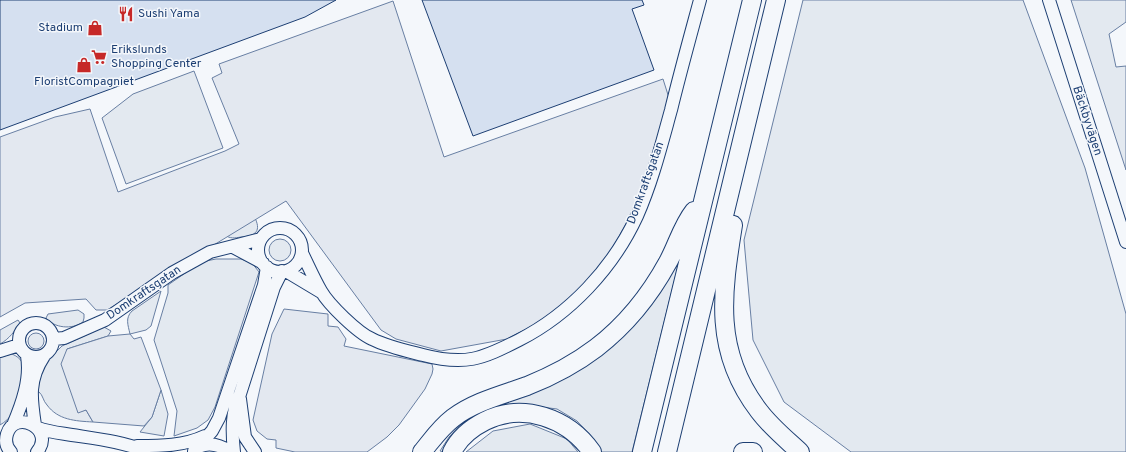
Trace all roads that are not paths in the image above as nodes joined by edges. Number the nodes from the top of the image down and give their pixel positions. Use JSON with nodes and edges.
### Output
{"nodes":[{"id":1,"x":700,"y":0,"type":"edge"},
{"id":2,"x":752,"y":0,"type":"edge"},
{"id":3,"x":776,"y":0,"type":"edge"},
{"id":4,"x":1049,"y":0,"type":"edge"},
{"id":5,"x":733,"y":180,"type":"junction"},
{"id":6,"x":703,"y":200,"type":"junction"},
{"id":7,"x":261,"y":239,"type":"junction"},
{"id":8,"x":1126,"y":242,"type":"edge"},
{"id":9,"x":233,"y":247,"type":"junction"},
{"id":10,"x":302,"y":252,"type":"junction"},
{"id":11,"x":265,"y":265,"type":"junction"},
{"id":12,"x":284,"y":271,"type":"junction"},
{"id":13,"x":322,"y":293,"type":"junction"},
{"id":14,"x":54,"y":339,"type":"junction"},
{"id":15,"x":19,"y":345,"type":"junction"},
{"id":16,"x":0,"y":351,"type":"edge"},
{"id":17,"x":27,"y":356,"type":"junction"},
{"id":18,"x":44,"y":356,"type":"junction"},
{"id":19,"x":240,"y":394,"type":"junction"},
{"id":20,"x":482,"y":403,"type":"junction"},
{"id":21,"x":36,"y":427,"type":"junction"},
{"id":22,"x":7,"y":430,"type":"edge"},
{"id":23,"x":212,"y":431,"type":"junction"},
{"id":24,"x":134,"y":446,"type":"junction"},
{"id":25,"x":193,"y":451,"type":"edge"},
{"id":26,"x":10,"y":452,"type":"edge"},
{"id":27,"x":37,"y":452,"type":"edge"},
{"id":28,"x":148,"y":452,"type":"edge"},
{"id":29,"x":231,"y":452,"type":"edge"},
{"id":30,"x":234,"y":452,"type":"edge"},
{"id":31,"x":255,"y":452,"type":"edge"},
{"id":32,"x":422,"y":452,"type":"edge"},
{"id":33,"x":432,"y":452,"type":"edge"},
{"id":34,"x":452,"y":452,"type":"edge"},
{"id":35,"x":592,"y":452,"type":"edge"},
{"id":36,"x":642,"y":452,"type":"edge"},
{"id":37,"x":667,"y":452,"type":"edge"},
{"id":38,"x":743,"y":452,"type":"edge"},
{"id":39,"x":753,"y":452,"type":"edge"},
{"id":40,"x":800,"y":452,"type":"edge"}],
"edges":[{"from":1,"to":13,"type":"street","name":"Domkraftsgatan"},
{"from":2,"to":6,"type":"highway"},
{"from":3,"to":5,"type":"highway"},
{"from":4,"to":8,"type":"street","name":"Bäckbyvägen"},
{"from":5,"to":37,"type":"highway"},
{"from":5,"to":40,"type":"highway"},
{"from":6,"to":20,"type":"highway"},
{"from":6,"to":36,"type":"highway"},
{"from":7,"to":9,"type":"street","name":"Domkraftsgatan"},
{"from":7,"to":10,"type":"street"},
{"from":7,"to":11,"type":"street"},
{"from":9,"to":11,"type":"street"},
{"from":9,"to":14,"type":"street","name":"Domkraftsgatan"},
{"from":10,"to":12,"type":"street"},
{"from":10,"to":13,"type":"street","name":"Domkraftsgatan"},
{"from":11,"to":12,"type":"street"},
{"from":11,"to":23,"type":"street"},
{"from":12,"to":13,"type":"street","name":"Domkraftsgatan"},
{"from":12,"to":19,"type":"street"},
{"from":14,"to":15,"type":"street"},
{"from":14,"to":18,"type":"street"},
{"from":15,"to":16,"type":"street"},
{"from":15,"to":17,"type":"street"},
{"from":17,"to":18,"type":"street"},
{"from":17,"to":22,"type":"street"},
{"from":18,"to":21,"type":"street"},
{"from":19,"to":30,"type":"street"},
{"from":19,"to":31,"type":"street"},
{"from":20,"to":32,"type":"highway"},
{"from":20,"to":33,"type":"highway"},
{"from":21,"to":22,"type":"street"},
{"from":21,"to":24,"type":"street"},
{"from":21,"to":27,"type":"street"},
{"from":22,"to":26,"type":"street"},
{"from":23,"to":24,"type":"street"},
{"from":23,"to":25,"type":"street"},
{"from":24,"to":28,"type":"street"},
{"from":25,"to":29,"type":"street"},
{"from":34,"to":35,"type":"highway"},
{"from":38,"to":39,"type":"highway"}]}
